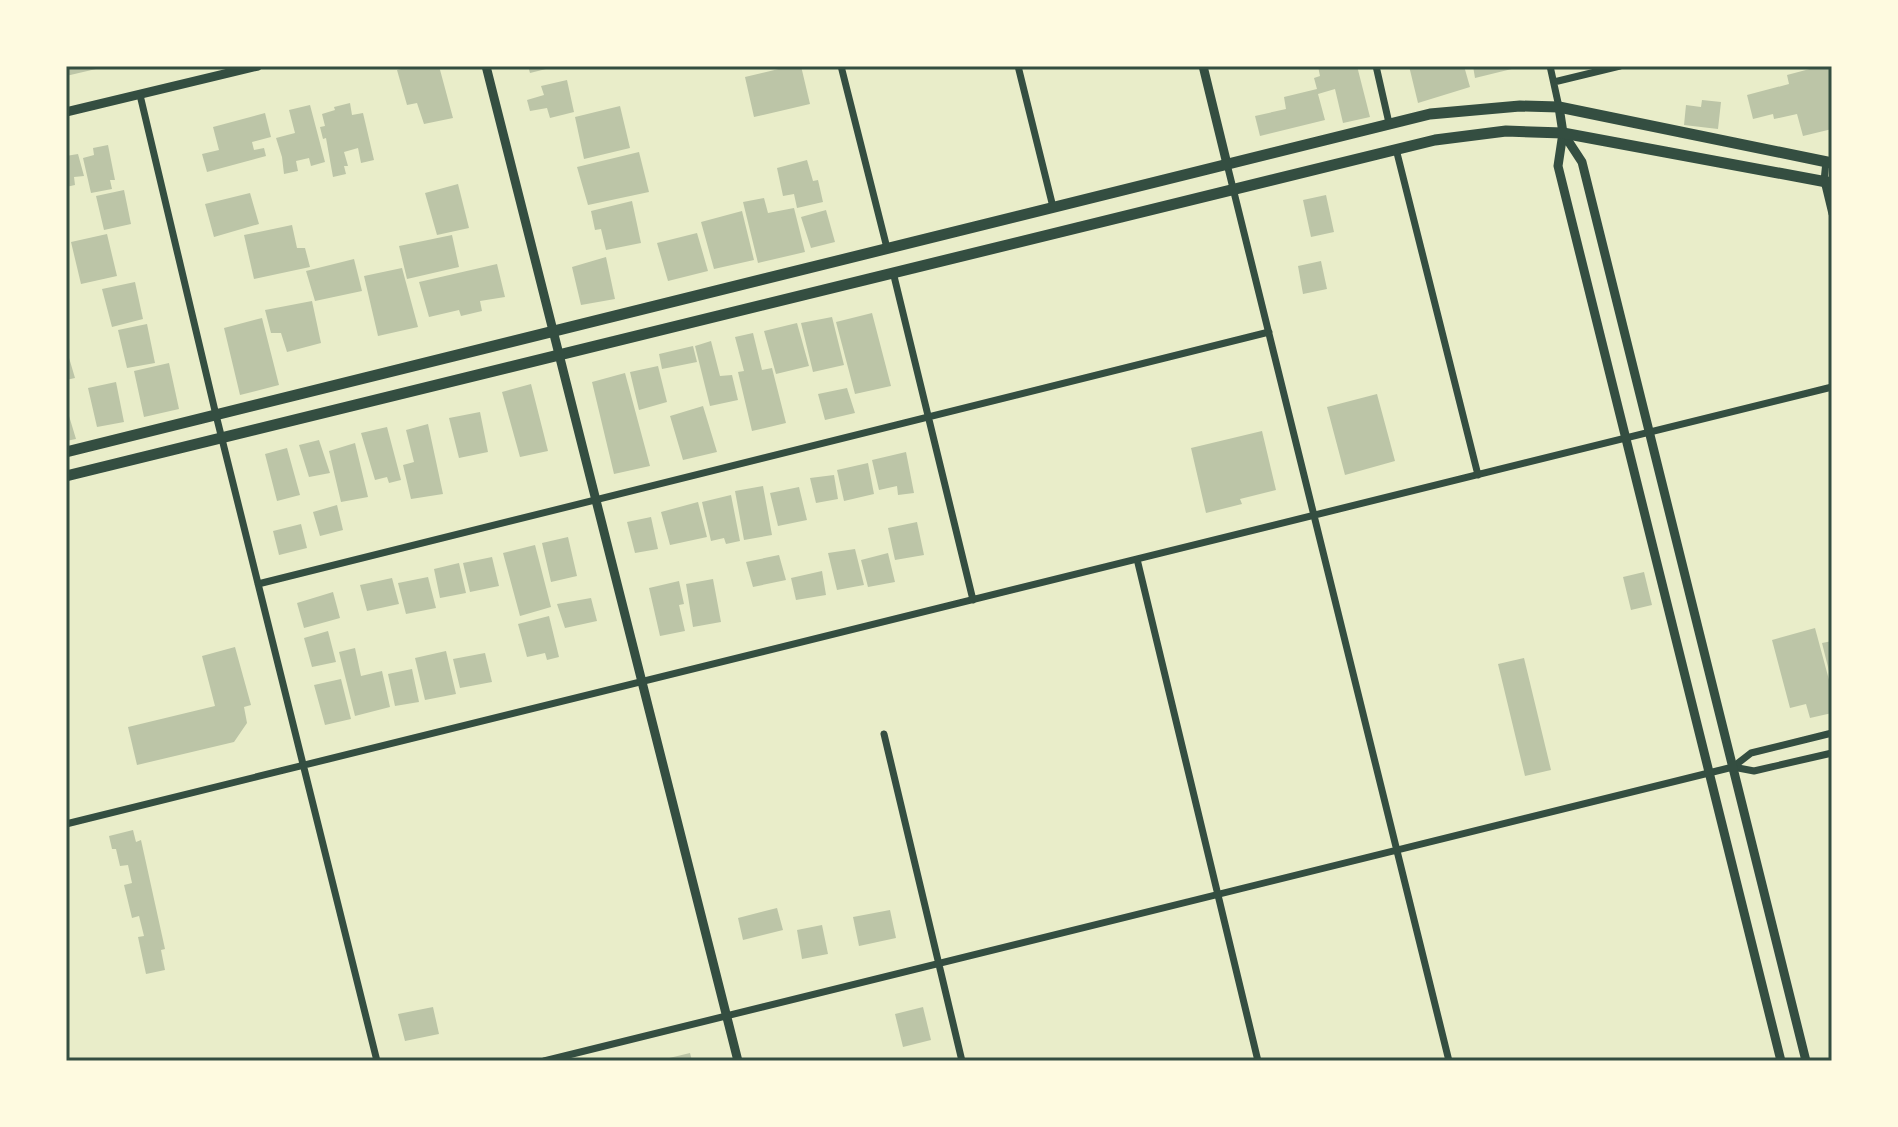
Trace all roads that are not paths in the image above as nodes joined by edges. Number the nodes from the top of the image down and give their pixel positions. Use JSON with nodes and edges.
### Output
{"nodes":[{"id":1,"x":258,"y":66,"type":"edge"},
{"id":2,"x":486,"y":66,"type":"edge"},
{"id":3,"x":841,"y":66,"type":"edge"},
{"id":4,"x":1018,"y":66,"type":"edge"},
{"id":5,"x":1203,"y":66,"type":"edge"},
{"id":6,"x":1376,"y":66,"type":"edge"},
{"id":7,"x":1550,"y":66,"type":"edge"},
{"id":8,"x":1620,"y":66,"type":"edge"},
{"id":9,"x":1554,"y":82,"type":"junction"},
{"id":10,"x":140,"y":95,"type":"junction"},
{"id":11,"x":1559,"y":107,"type":"junction"},
{"id":12,"x":66,"y":112,"type":"edge"},
{"id":13,"x":1389,"y":123,"type":"junction"},
{"id":14,"x":1563,"y":133,"type":"junction"},
{"id":15,"x":1396,"y":149,"type":"junction"},
{"id":16,"x":1829,"y":162,"type":"edge"},
{"id":17,"x":1227,"y":164,"type":"junction"},
{"id":18,"x":1828,"y":182,"type":"edge"},
{"id":19,"x":1234,"y":188,"type":"junction"},
{"id":20,"x":1053,"y":207,"type":"junction"},
{"id":21,"x":1832,"y":214,"type":"edge"},
{"id":22,"x":887,"y":248,"type":"junction"},
{"id":23,"x":893,"y":272,"type":"junction"},
{"id":24,"x":555,"y":331,"type":"junction"},
{"id":25,"x":1269,"y":332,"type":"junction"},
{"id":26,"x":561,"y":354,"type":"junction"},
{"id":27,"x":1832,"y":387,"type":"edge"},
{"id":28,"x":216,"y":415,"type":"junction"},
{"id":29,"x":928,"y":417,"type":"junction"},
{"id":30,"x":1649,"y":432,"type":"junction"},
{"id":31,"x":221,"y":437,"type":"junction"},
{"id":32,"x":1626,"y":438,"type":"junction"},
{"id":33,"x":66,"y":452,"type":"edge"},
{"id":34,"x":1478,"y":475,"type":"junction"},
{"id":35,"x":66,"y":476,"type":"edge"},
{"id":36,"x":597,"y":499,"type":"junction"},
{"id":37,"x":1314,"y":515,"type":"junction"},
{"id":38,"x":1137,"y":559,"type":"junction"},
{"id":39,"x":258,"y":584,"type":"junction"},
{"id":40,"x":973,"y":600,"type":"junction"},
{"id":41,"x":643,"y":681,"type":"junction"},
{"id":42,"x":1832,"y":733,"type":"edge"},
{"id":43,"x":884,"y":734,"type":"dead end"},
{"id":44,"x":1832,"y":753,"type":"edge"},
{"id":45,"x":305,"y":765,"type":"junction"},
{"id":46,"x":1733,"y":767,"type":"junction"},
{"id":47,"x":1709,"y":773,"type":"junction"},
{"id":48,"x":66,"y":824,"type":"edge"},
{"id":49,"x":1397,"y":850,"type":"junction"},
{"id":50,"x":1218,"y":894,"type":"junction"},
{"id":51,"x":939,"y":963,"type":"junction"},
{"id":52,"x":727,"y":1016,"type":"junction"},
{"id":53,"x":1255,"y":1060,"type":"edge"},
{"id":54,"x":377,"y":1061,"type":"edge"},
{"id":55,"x":544,"y":1061,"type":"edge"},
{"id":56,"x":738,"y":1061,"type":"edge"},
{"id":57,"x":962,"y":1061,"type":"edge"},
{"id":58,"x":1449,"y":1061,"type":"edge"},
{"id":59,"x":1781,"y":1061,"type":"edge"},
{"id":60,"x":1806,"y":1061,"type":"edge"}],
"edges":[{"from":1,"to":10,"type":"street"},
{"from":2,"to":24,"type":"street"},
{"from":3,"to":22,"type":"street"},
{"from":4,"to":20,"type":"street"},
{"from":5,"to":17,"type":"street"},
{"from":6,"to":13,"type":"street"},
{"from":7,"to":9,"type":"street"},
{"from":8,"to":9,"type":"street"},
{"from":9,"to":11,"type":"street"},
{"from":10,"to":12,"type":"street"},
{"from":10,"to":28,"type":"street"},
{"from":11,"to":13,"type":"main road"},
{"from":11,"to":14,"type":"street"},
{"from":11,"to":16,"type":"main road"},
{"from":13,"to":17,"type":"main road"},
{"from":14,"to":15,"type":"main road"},
{"from":14,"to":18,"type":"main road"},
{"from":14,"to":30,"type":"street"},
{"from":14,"to":32,"type":"street"},
{"from":15,"to":19,"type":"main road"},
{"from":15,"to":34,"type":"street"},
{"from":16,"to":18,"type":"street"},
{"from":17,"to":19,"type":"street"},
{"from":17,"to":20,"type":"main road"},
{"from":18,"to":21,"type":"street"},
{"from":19,"to":23,"type":"main road"},
{"from":19,"to":25,"type":"street"},
{"from":20,"to":22,"type":"main road"},
{"from":22,"to":24,"type":"main road"},
{"from":23,"to":26,"type":"main road"},
{"from":23,"to":29,"type":"street"},
{"from":24,"to":26,"type":"street"},
{"from":24,"to":28,"type":"main road"},
{"from":25,"to":29,"type":"street"},
{"from":25,"to":37,"type":"street"},
{"from":26,"to":31,"type":"main road"},
{"from":26,"to":36,"type":"street"},
{"from":27,"to":30,"type":"street"},
{"from":28,"to":31,"type":"street"},
{"from":28,"to":33,"type":"main road"},
{"from":29,"to":36,"type":"street"},
{"from":29,"to":40,"type":"street"},
{"from":30,"to":32,"type":"street"},
{"from":30,"to":46,"type":"street"},
{"from":31,"to":35,"type":"main road"},
{"from":31,"to":39,"type":"street"},
{"from":32,"to":34,"type":"street"},
{"from":32,"to":47,"type":"street"},
{"from":34,"to":37,"type":"street"},
{"from":36,"to":39,"type":"street"},
{"from":36,"to":41,"type":"street"},
{"from":37,"to":38,"type":"street"},
{"from":37,"to":49,"type":"street"},
{"from":38,"to":40,"type":"street"},
{"from":38,"to":50,"type":"street"},
{"from":39,"to":45,"type":"street"},
{"from":40,"to":41,"type":"street"},
{"from":41,"to":45,"type":"street"},
{"from":41,"to":52,"type":"street"},
{"from":42,"to":46,"type":"street"},
{"from":43,"to":51,"type":"street"},
{"from":44,"to":46,"type":"street"},
{"from":45,"to":48,"type":"street"},
{"from":45,"to":54,"type":"street"},
{"from":46,"to":47,"type":"street"},
{"from":46,"to":60,"type":"street"},
{"from":47,"to":49,"type":"street"},
{"from":47,"to":59,"type":"street"},
{"from":49,"to":50,"type":"street"},
{"from":49,"to":58,"type":"street"},
{"from":50,"to":51,"type":"street"},
{"from":50,"to":53,"type":"street"},
{"from":51,"to":52,"type":"street"},
{"from":51,"to":57,"type":"street"},
{"from":52,"to":55,"type":"street"},
{"from":52,"to":56,"type":"street"}]}
